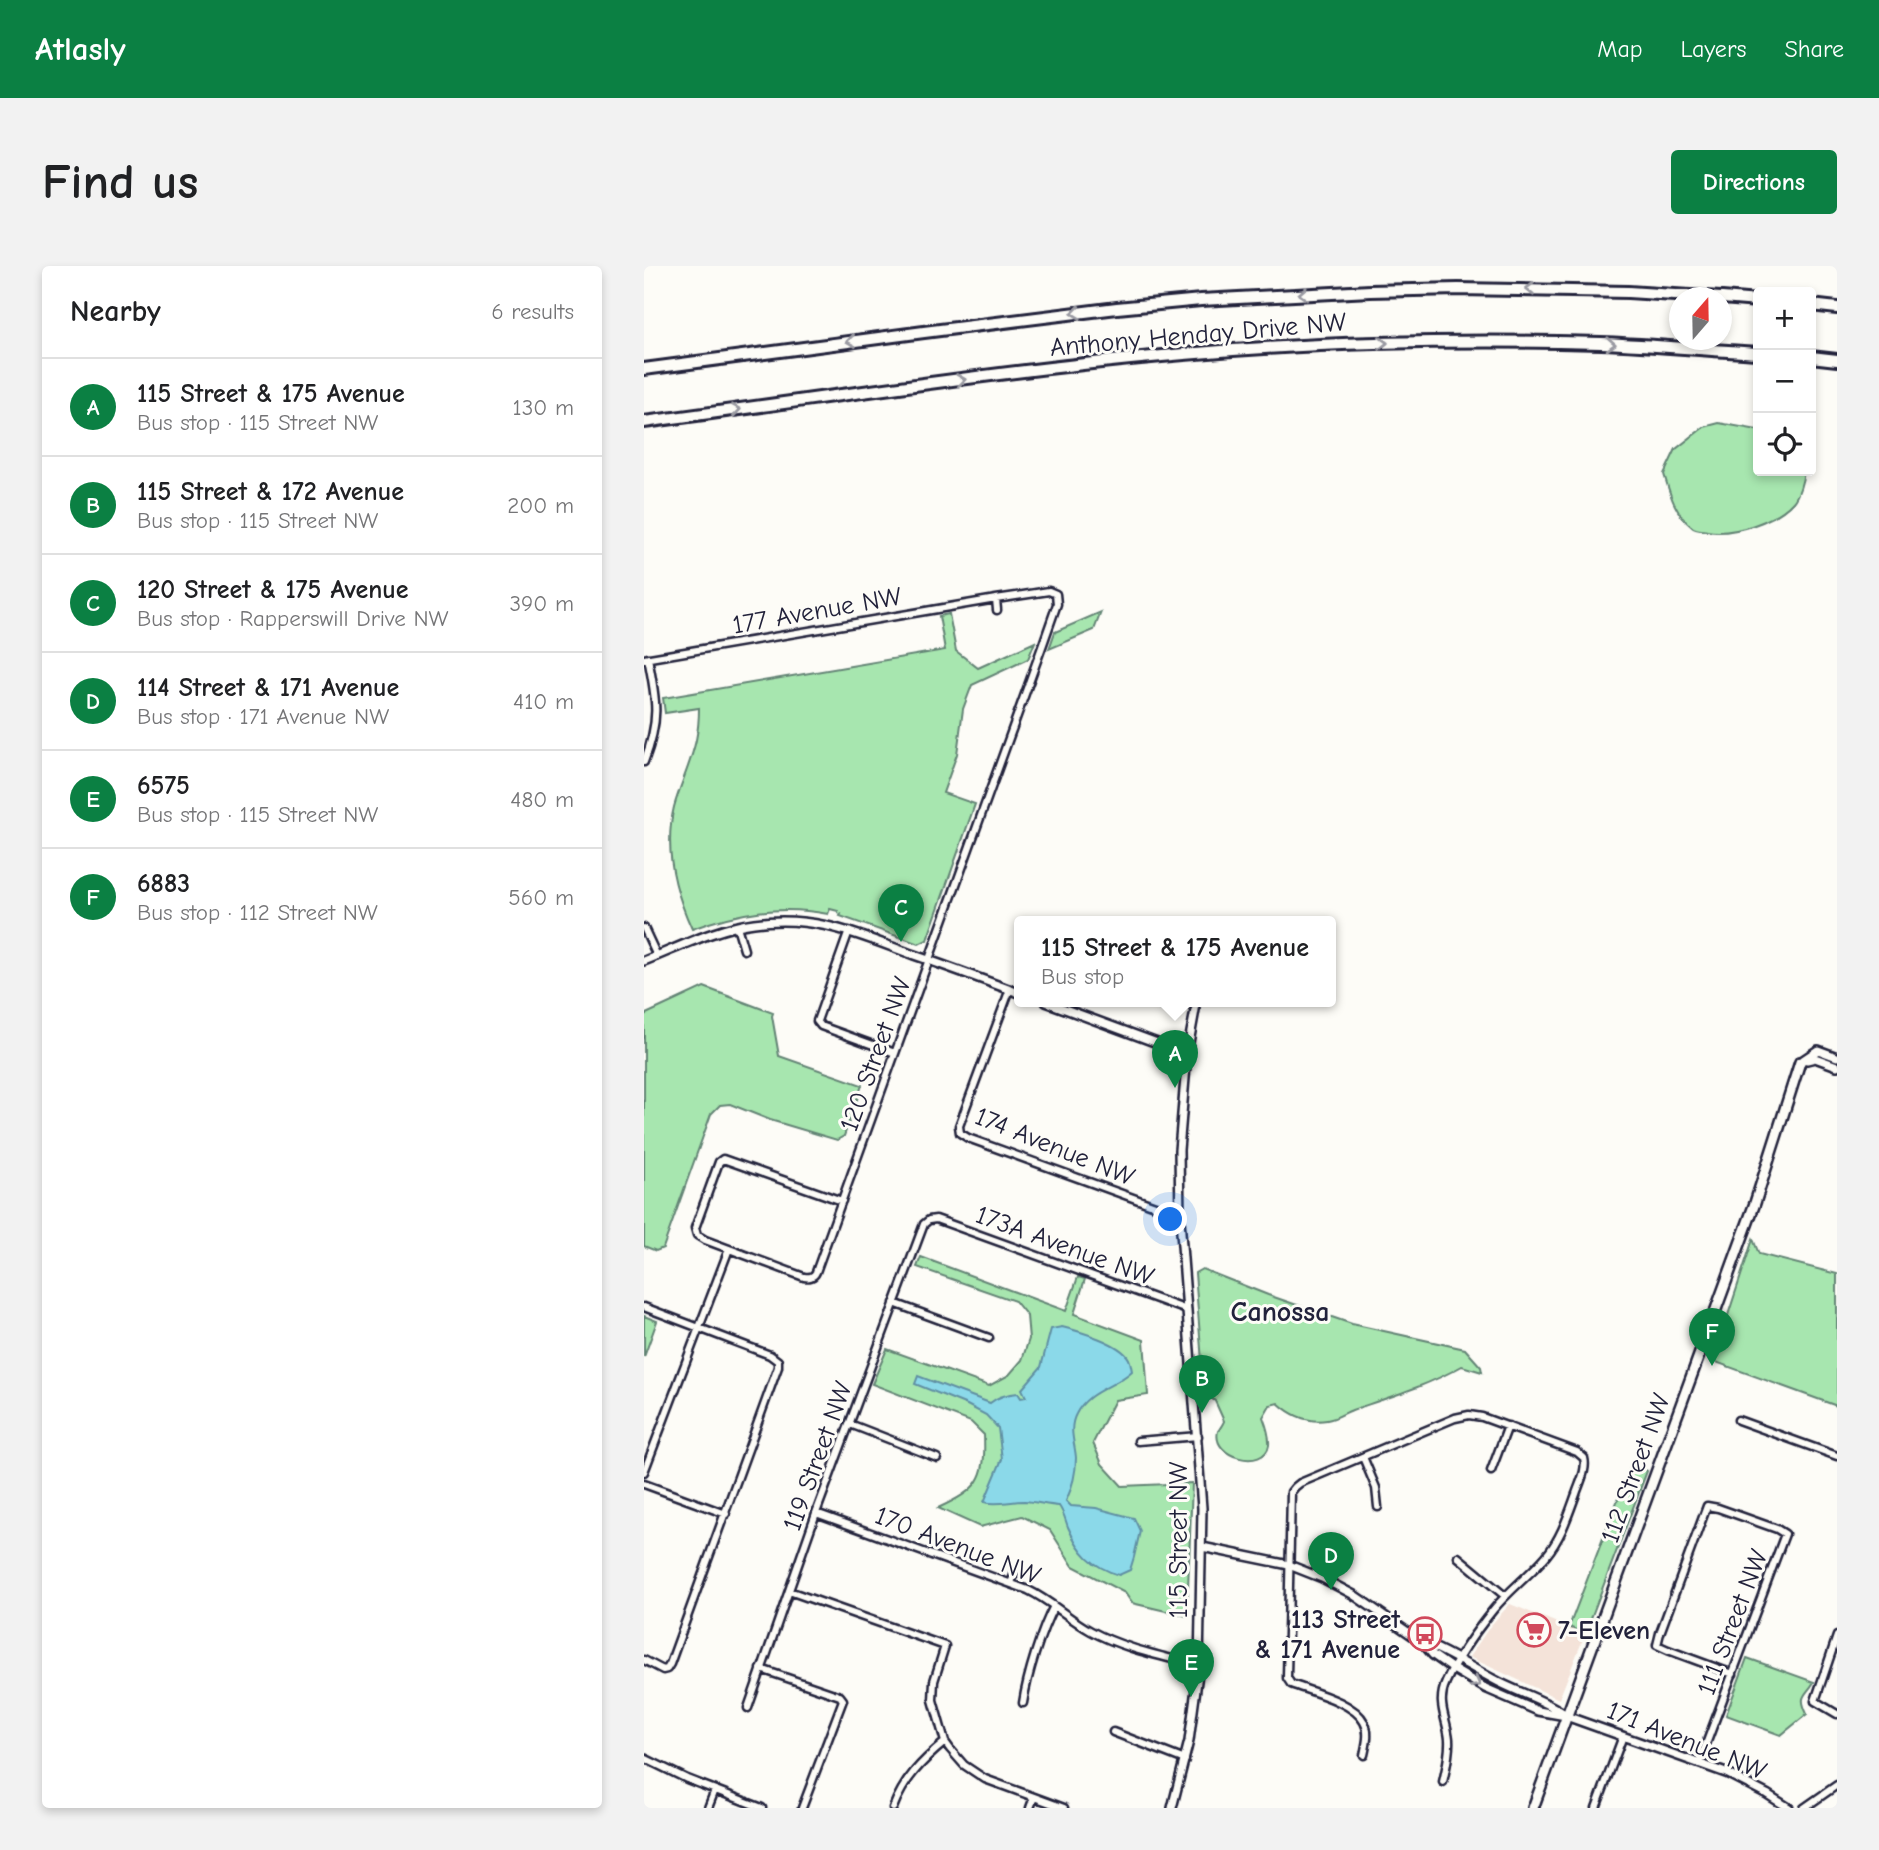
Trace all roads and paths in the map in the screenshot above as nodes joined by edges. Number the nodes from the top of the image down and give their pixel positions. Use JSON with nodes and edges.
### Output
{"nodes":[{"id":1,"x":1669,"y":295,"type":"edge"},
{"id":2,"x":1732,"y":299,"type":"edge"},
{"id":3,"x":1753,"y":301,"type":"edge"},
{"id":4,"x":1816,"y":306,"type":"edge"},
{"id":5,"x":1837,"y":308,"type":"edge"},
{"id":6,"x":1753,"y":353,"type":"edge"},
{"id":7,"x":1816,"y":358,"type":"edge"},
{"id":8,"x":1837,"y":360,"type":"edge"},
{"id":9,"x":644,"y":367,"type":"edge"},
{"id":10,"x":698,"y":415,"type":"junction"},
{"id":11,"x":644,"y":422,"type":"edge"},
{"id":12,"x":644,"y":430,"type":"edge"},
{"id":13,"x":1056,"y":594,"type":"joint"},
{"id":14,"x":996,"y":599,"type":"junction"},
{"id":15,"x":997,"y":610,"type":"dead end"},
{"id":16,"x":646,"y":659,"type":"edge"},
{"id":17,"x":646,"y":752,"type":"edge"},
{"id":18,"x":644,"y":762,"type":"edge"},
{"id":19,"x":737,"y":926,"type":"junction"},
{"id":20,"x":644,"y":928,"type":"edge"},
{"id":21,"x":849,"y":931,"type":"junction"},
{"id":22,"x":744,"y":950,"type":"dead end"},
{"id":23,"x":657,"y":956,"type":"junction"},
{"id":24,"x":929,"y":960,"type":"junction"},
{"id":25,"x":644,"y":961,"type":"edge"},
{"id":26,"x":1010,"y":989,"type":"junction"},
{"id":27,"x":1014,"y":991,"type":"edge"},
{"id":28,"x":1060,"y":1007,"type":"edge"},
{"id":29,"x":1195,"y":1010,"type":"dead end"},
{"id":30,"x":895,"y":1053,"type":"junction"},
{"id":31,"x":1187,"y":1054,"type":"junction"},
{"id":32,"x":1837,"y":1057,"type":"edge"},
{"id":33,"x":1800,"y":1062,"type":"junction"},
{"id":34,"x":1837,"y":1066,"type":"edge"},
{"id":35,"x":842,"y":1201,"type":"junction"},
{"id":36,"x":1180,"y":1215,"type":"junction"},
{"id":37,"x":929,"y":1220,"type":"joint"},
{"id":38,"x":729,"y":1249,"type":"junction"},
{"id":39,"x":894,"y":1303,"type":"junction"},
{"id":40,"x":644,"y":1307,"type":"edge"},
{"id":41,"x":1187,"y":1310,"type":"junction"},
{"id":42,"x":699,"y":1328,"type":"junction"},
{"id":43,"x":989,"y":1338,"type":"dead end"},
{"id":44,"x":1738,"y":1420,"type":"dead end"},
{"id":45,"x":850,"y":1424,"type":"junction"},
{"id":46,"x":1507,"y":1426,"type":"junction"},
{"id":47,"x":1198,"y":1436,"type":"junction"},
{"id":48,"x":1138,"y":1441,"type":"dead end"},
{"id":49,"x":1837,"y":1456,"type":"edge"},
{"id":50,"x":1363,"y":1457,"type":"junction"},
{"id":51,"x":937,"y":1458,"type":"dead end"},
{"id":52,"x":1491,"y":1471,"type":"dead end"},
{"id":53,"x":644,"y":1472,"type":"edge"},
{"id":54,"x":644,"y":1484,"type":"edge"},
{"id":55,"x":1378,"y":1507,"type":"dead end"},
{"id":56,"x":816,"y":1513,"type":"junction"},
{"id":57,"x":726,"y":1514,"type":"junction"},
{"id":58,"x":1202,"y":1547,"type":"junction"},
{"id":59,"x":1458,"y":1557,"type":"dead end"},
{"id":60,"x":1541,"y":1561,"type":"junction"},
{"id":61,"x":1289,"y":1565,"type":"junction"},
{"id":62,"x":1017,"y":1568,"type":"dead end"},
{"id":63,"x":1548,"y":1568,"type":"dead end"},
{"id":64,"x":1011,"y":1583,"type":"junction"},
{"id":65,"x":789,"y":1591,"type":"junction"},
{"id":66,"x":1505,"y":1596,"type":"junction"},
{"id":67,"x":1054,"y":1606,"type":"junction"},
{"id":68,"x":1837,"y":1636,"type":"edge"},
{"id":69,"x":1422,"y":1642,"type":"junction"},
{"id":70,"x":644,"y":1660,"type":"edge"},
{"id":71,"x":1458,"y":1660,"type":"junction"},
{"id":72,"x":1199,"y":1666,"type":"junction"},
{"id":73,"x":761,"y":1669,"type":"junction"},
{"id":74,"x":1453,"y":1669,"type":"junction"},
{"id":75,"x":1733,"y":1674,"type":"junction"},
{"id":76,"x":1023,"y":1703,"type":"dead end"},
{"id":77,"x":748,"y":1708,"type":"dead end"},
{"id":78,"x":1837,"y":1714,"type":"edge"},
{"id":79,"x":1566,"y":1716,"type":"junction"},
{"id":80,"x":1113,"y":1732,"type":"dead end"},
{"id":81,"x":1623,"y":1735,"type":"junction"},
{"id":82,"x":945,"y":1742,"type":"junction"},
{"id":83,"x":1364,"y":1755,"type":"dead end"},
{"id":84,"x":644,"y":1758,"type":"edge"},
{"id":85,"x":1185,"y":1760,"type":"junction"},
{"id":86,"x":1699,"y":1763,"type":"junction"},
{"id":87,"x":1443,"y":1782,"type":"dead end"},
{"id":88,"x":1837,"y":1785,"type":"edge"},
{"id":89,"x":715,"y":1790,"type":"junction"},
{"id":90,"x":1034,"y":1797,"type":"junction"},
{"id":91,"x":708,"y":1808,"type":"edge"},
{"id":92,"x":762,"y":1808,"type":"edge"},
{"id":93,"x":802,"y":1808,"type":"edge"},
{"id":94,"x":893,"y":1808,"type":"edge"},
{"id":95,"x":1030,"y":1808,"type":"edge"},
{"id":96,"x":1064,"y":1808,"type":"edge"},
{"id":97,"x":1172,"y":1808,"type":"edge"},
{"id":98,"x":1533,"y":1808,"type":"edge"},
{"id":99,"x":1596,"y":1808,"type":"edge"},
{"id":100,"x":1789,"y":1808,"type":"edge"},
{"id":101,"x":1804,"y":1808,"type":"edge"}],
"edges":[{"from":1,"to":9,"type":"highway","name":"Anthony Henday Drive NW","one_way":true},
{"from":2,"to":3,"type":"highway","name":"Anthony Henday Drive NW"},
{"from":4,"to":5,"type":"highway"},
{"from":10,"to":6,"type":"highway","name":"Anthony Henday Drive NW","one_way":true},
{"from":7,"to":8,"type":"highway"},
{"from":10,"to":11,"type":"highway","name":"Anthony Henday Drive NW"},
{"from":10,"to":12,"type":"highway"},
{"from":13,"to":14,"type":"street","name":"177 Avenue NW"},
{"from":13,"to":24,"type":"street","name":"120 Street NW"},
{"from":14,"to":15,"type":"street"},
{"from":14,"to":16,"type":"street","name":"177 Avenue NW"},
{"from":16,"to":17,"type":"street"},
{"from":17,"to":18,"type":"street"},
{"from":19,"to":21,"type":"street"},
{"from":19,"to":22,"type":"street"},
{"from":19,"to":23,"type":"street"},
{"from":20,"to":23,"type":"street"},
{"from":21,"to":24,"type":"street"},
{"from":21,"to":30,"type":"street"},
{"from":23,"to":25,"type":"street"},
{"from":24,"to":26,"type":"street"},
{"from":24,"to":30,"type":"street","name":"120 Street NW"},
{"from":26,"to":27,"type":"street"},
{"from":26,"to":36,"type":"street","name":"174 Avenue NW"},
{"from":28,"to":31,"type":"street"},
{"from":29,"to":31,"type":"street","name":"115 Street NW"},
{"from":30,"to":35,"type":"street","name":"120 Street NW"},
{"from":31,"to":36,"type":"street","name":"115 Street NW"},
{"from":32,"to":33,"type":"street"},
{"from":33,"to":34,"type":"street"},
{"from":33,"to":79,"type":"main road","name":"112 Street NW"},
{"from":35,"to":38,"type":"street","name":"120 Street NW"},
{"from":35,"to":38,"type":"street"},
{"from":36,"to":41,"type":"street","name":"115 Street NW"},
{"from":37,"to":39,"type":"street","name":"119 Street NW"},
{"from":37,"to":41,"type":"street","name":"173A Avenue NW"},
{"from":38,"to":42,"type":"street"},
{"from":39,"to":43,"type":"street"},
{"from":39,"to":45,"type":"street","name":"119 Street NW"},
{"from":40,"to":42,"type":"street"},
{"from":41,"to":47,"type":"street","name":"115 Street NW"},
{"from":42,"to":53,"type":"street"},
{"from":42,"to":57,"type":"street"},
{"from":44,"to":49,"type":"street"},
{"from":45,"to":51,"type":"street"},
{"from":45,"to":56,"type":"street","name":"119 Street NW"},
{"from":46,"to":50,"type":"street"},
{"from":46,"to":52,"type":"street"},
{"from":46,"to":60,"type":"street"},
{"from":47,"to":48,"type":"street","name":"115 Street NW"},
{"from":47,"to":58,"type":"street","name":"115 Street NW"},
{"from":50,"to":55,"type":"street"},
{"from":50,"to":61,"type":"street"},
{"from":54,"to":57,"type":"street"},
{"from":56,"to":64,"type":"street","name":"170 Avenue NW"},
{"from":56,"to":65,"type":"street","name":"119 Street NW"},
{"from":57,"to":70,"type":"street"},
{"from":58,"to":61,"type":"street","name":"171 Avenue NW"},
{"from":58,"to":72,"type":"street","name":"115 Street NW"},
{"from":59,"to":66,"type":"street"},
{"from":60,"to":63,"type":"street"},
{"from":60,"to":66,"type":"street"},
{"from":61,"to":69,"type":"street","name":"171 Avenue NW"},
{"from":61,"to":83,"type":"street"},
{"from":62,"to":64,"type":"street"},
{"from":64,"to":67,"type":"street","name":"170 Avenue NW"},
{"from":65,"to":73,"type":"street","name":"119 Street NW"},
{"from":65,"to":82,"type":"street"},
{"from":66,"to":71,"type":"street"},
{"from":67,"to":72,"type":"street","name":"170 Avenue NW"},
{"from":67,"to":76,"type":"street"},
{"from":68,"to":78,"type":"street"},
{"from":69,"to":71,"type":"street","name":"171 Avenue NW"},
{"from":69,"to":74,"type":"street","name":"171 Avenue NW"},
{"from":71,"to":74,"type":"street"},
{"from":71,"to":79,"type":"street","name":"171 Avenue NW"},
{"from":72,"to":85,"type":"street","name":"115 Street NW"},
{"from":73,"to":77,"type":"street","name":"119 Street NW"},
{"from":73,"to":93,"type":"street"},
{"from":74,"to":79,"type":"street","name":"171 Avenue NW","one_way":true},
{"from":74,"to":87,"type":"street"},
{"from":75,"to":75,"type":"street","name":"111 Street NW"},
{"from":75,"to":86,"type":"street","name":"111 Street NW"},
{"from":79,"to":81,"type":"street","name":"171 Avenue NW"},
{"from":79,"to":98,"type":"main road","name":"112 Street NW"},
{"from":80,"to":85,"type":"street"},
{"from":81,"to":86,"type":"street","name":"171 Avenue NW"},
{"from":81,"to":99,"type":"street"},
{"from":82,"to":90,"type":"street"},
{"from":82,"to":94,"type":"street"},
{"from":84,"to":89,"type":"street"},
{"from":85,"to":97,"type":"street","name":"115 Street NW"},
{"from":86,"to":100,"type":"street","name":"171 Avenue NW"},
{"from":88,"to":101,"type":"street"},
{"from":89,"to":91,"type":"street"},
{"from":89,"to":92,"type":"street"},
{"from":90,"to":95,"type":"street"},
{"from":90,"to":96,"type":"street"}]}
